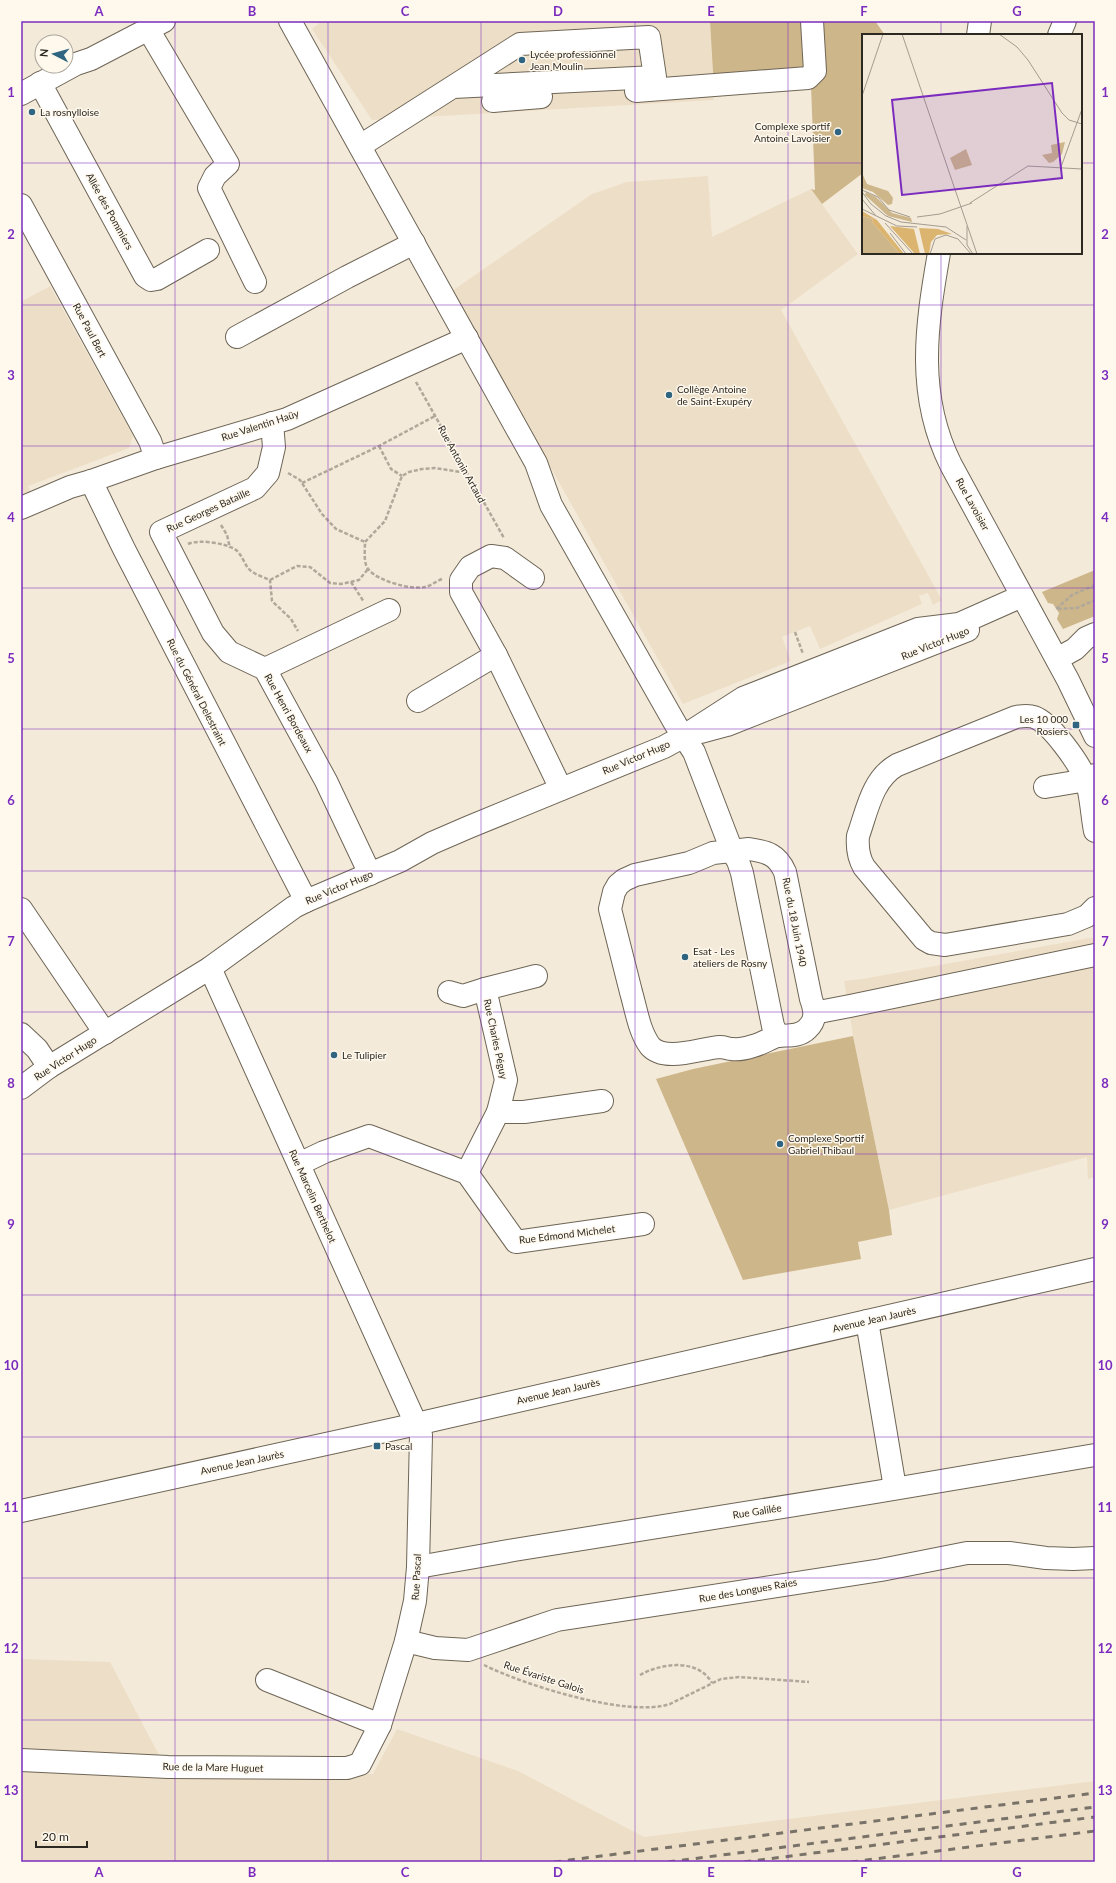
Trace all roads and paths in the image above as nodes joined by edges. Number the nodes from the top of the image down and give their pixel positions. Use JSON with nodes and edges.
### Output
{"nodes":[{"id":1,"x":290,"y":21,"type":"edge"},
{"id":2,"x":812,"y":21,"type":"edge"},
{"id":3,"x":980,"y":21,"type":"edge"},
{"id":4,"x":1065,"y":21,"type":"edge"},
{"id":5,"x":156,"y":25,"type":"edge"},
{"id":6,"x":978,"y":34,"type":"edge"},
{"id":7,"x":1059,"y":34,"type":"edge"},
{"id":8,"x":40,"y":83,"type":"junction"},
{"id":9,"x":453,"y":87,"type":"junction"},
{"id":10,"x":21,"y":94,"type":"edge"},
{"id":11,"x":493,"y":101,"type":"dead end"},
{"id":12,"x":360,"y":146,"type":"junction"},
{"id":13,"x":21,"y":205,"type":"edge"},
{"id":14,"x":414,"y":243,"type":"junction"},
{"id":15,"x":208,"y":250,"type":"dead end"},
{"id":16,"x":939,"y":254,"type":"edge"},
{"id":17,"x":255,"y":282,"type":"dead end"},
{"id":18,"x":236,"y":338,"type":"dead end"},
{"id":19,"x":467,"y":338,"type":"junction"},
{"id":20,"x":407,"y":366,"type":"junction"},
{"id":21,"x":435,"y":416,"type":"junction"},
{"id":22,"x":272,"y":423,"type":"junction"},
{"id":23,"x":379,"y":446,"type":"junction"},
{"id":24,"x":156,"y":458,"type":"junction"},
{"id":25,"x":271,"y":462,"type":"junction"},
{"id":26,"x":467,"y":473,"type":"junction"},
{"id":27,"x":402,"y":476,"type":"junction"},
{"id":28,"x":91,"y":481,"type":"junction"},
{"id":29,"x":302,"y":483,"type":"junction"},
{"id":30,"x":21,"y":508,"type":"edge"},
{"id":31,"x":212,"y":508,"type":"junction"},
{"id":32,"x":161,"y":532,"type":"joint"},
{"id":33,"x":365,"y":542,"type":"junction"},
{"id":34,"x":230,"y":548,"type":"junction"},
{"id":35,"x":171,"y":552,"type":"junction"},
{"id":36,"x":513,"y":564,"type":"junction"},
{"id":37,"x":368,"y":570,"type":"junction"},
{"id":38,"x":533,"y":578,"type":"dead end"},
{"id":39,"x":270,"y":580,"type":"junction"},
{"id":40,"x":461,"y":580,"type":"junction"},
{"id":41,"x":1095,"y":585,"type":"edge"},
{"id":42,"x":1095,"y":600,"type":"edge"},
{"id":43,"x":1025,"y":601,"type":"junction"},
{"id":44,"x":389,"y":610,"type":"dead end"},
{"id":45,"x":1095,"y":634,"type":"edge"},
{"id":46,"x":307,"y":650,"type":"junction"},
{"id":47,"x":1076,"y":652,"type":"edge"},
{"id":48,"x":496,"y":656,"type":"junction"},
{"id":49,"x":265,"y":669,"type":"junction"},
{"id":50,"x":418,"y":701,"type":"dead end"},
{"id":51,"x":684,"y":736,"type":"junction"},
{"id":52,"x":1095,"y":736,"type":"edge"},
{"id":53,"x":1091,"y":778,"type":"edge"},
{"id":54,"x":1046,"y":787,"type":"dead end"},
{"id":55,"x":561,"y":789,"type":"junction"},
{"id":56,"x":1095,"y":831,"type":"edge"},
{"id":57,"x":732,"y":851,"type":"junction"},
{"id":58,"x":370,"y":874,"type":"junction"},
{"id":59,"x":306,"y":901,"type":"junction"},
{"id":60,"x":1095,"y":908,"type":"edge"},
{"id":61,"x":21,"y":909,"type":"edge"},
{"id":62,"x":1095,"y":955,"type":"edge"},
{"id":63,"x":210,"y":968,"type":"junction"},
{"id":64,"x":536,"y":976,"type":"dead end"},
{"id":65,"x":485,"y":990,"type":"junction"},
{"id":66,"x":449,"y":992,"type":"dead end"},
{"id":67,"x":816,"y":1011,"type":"junction"},
{"id":68,"x":106,"y":1032,"type":"junction"},
{"id":69,"x":21,"y":1034,"type":"edge"},
{"id":70,"x":778,"y":1036,"type":"junction"},
{"id":71,"x":49,"y":1067,"type":"junction"},
{"id":72,"x":21,"y":1088,"type":"edge"},
{"id":73,"x":602,"y":1101,"type":"dead end"},
{"id":74,"x":498,"y":1112,"type":"junction"},
{"id":75,"x":299,"y":1164,"type":"junction"},
{"id":76,"x":467,"y":1173,"type":"junction"},
{"id":77,"x":643,"y":1224,"type":"dead end"},
{"id":78,"x":1095,"y":1269,"type":"edge"},
{"id":79,"x":867,"y":1320,"type":"junction"},
{"id":80,"x":416,"y":1424,"type":"junction"},
{"id":81,"x":1095,"y":1455,"type":"edge"},
{"id":82,"x":895,"y":1488,"type":"junction"},
{"id":83,"x":21,"y":1511,"type":"edge"},
{"id":84,"x":1095,"y":1558,"type":"edge"},
{"id":85,"x":418,"y":1567,"type":"junction"},
{"id":86,"x":406,"y":1641,"type":"junction"},
{"id":87,"x":468,"y":1650,"type":"junction"},
{"id":88,"x":640,"y":1675,"type":"dead end"},
{"id":89,"x":267,"y":1680,"type":"dead end"},
{"id":90,"x":809,"y":1682,"type":"dead end"},
{"id":91,"x":712,"y":1683,"type":"junction"},
{"id":92,"x":380,"y":1725,"type":"junction"},
{"id":93,"x":21,"y":1760,"type":"edge"}],
"edges":[{"from":1,"to":12,"type":"street"},
{"from":2,"to":11,"type":"street"},
{"from":3,"to":6,"type":"street"},
{"from":4,"to":7,"type":"street"},
{"from":5,"to":8,"type":"street"},
{"from":5,"to":17,"type":"street"},
{"from":8,"to":10,"type":"street"},
{"from":8,"to":15,"type":"street","name":"Allée des Pommiers"},
{"from":9,"to":9,"type":"street"},
{"from":9,"to":12,"type":"street"},
{"from":12,"to":14,"type":"street"},
{"from":13,"to":24,"type":"street","name":"Rue Paul Bert"},
{"from":14,"to":18,"type":"street"},
{"from":14,"to":19,"type":"street"},
{"from":16,"to":43,"type":"street","name":"Rue Lavoisier"},
{"from":19,"to":20,"type":"street","name":"Rue Valentin Haüy"},
{"from":19,"to":51,"type":"street"},
{"from":20,"to":21,"type":"path","name":"Rue Antonin Artaud"},
{"from":20,"to":22,"type":"street","name":"Rue Valentin Haüy"},
{"from":21,"to":23,"type":"path"},
{"from":21,"to":26,"type":"path","name":"Rue Antonin Artaud"},
{"from":22,"to":24,"type":"street","name":"Rue Valentin Haüy"},
{"from":22,"to":25,"type":"street","name":"Rue Georges Bataille"},
{"from":23,"to":27,"type":"path"},
{"from":23,"to":29,"type":"path"},
{"from":24,"to":28,"type":"street","name":"Rue Valentin Haüy"},
{"from":25,"to":29,"type":"path"},
{"from":25,"to":31,"type":"street","name":"Rue Georges Bataille"},
{"from":26,"to":27,"type":"path"},
{"from":26,"to":36,"type":"path","name":"Rue Antonin Artaud"},
{"from":27,"to":33,"type":"path"},
{"from":28,"to":30,"type":"street","name":"Rue Valentin Haüy"},
{"from":28,"to":59,"type":"street","name":"Rue du Général Delestraint"},
{"from":29,"to":33,"type":"path"},
{"from":31,"to":32,"type":"street","name":"Rue Georges Bataille"},
{"from":31,"to":34,"type":"path"},
{"from":32,"to":35,"type":"street","name":"Rue Henri Bordeaux"},
{"from":33,"to":37,"type":"path"},
{"from":34,"to":35,"type":"path"},
{"from":34,"to":39,"type":"path"},
{"from":35,"to":49,"type":"street","name":"Rue Henri Bordeaux"},
{"from":36,"to":38,"type":"street"},
{"from":36,"to":40,"type":"street"},
{"from":37,"to":39,"type":"path"},
{"from":37,"to":40,"type":"path"},
{"from":39,"to":46,"type":"path"},
{"from":40,"to":48,"type":"street"},
{"from":41,"to":42,"type":"path"},
{"from":43,"to":47,"type":"street","name":"Rue Lavoisier"},
{"from":43,"to":51,"type":"street","name":"Rue Victor Hugo"},
{"from":44,"to":46,"type":"street"},
{"from":45,"to":47,"type":"street"},
{"from":46,"to":49,"type":"street"},
{"from":47,"to":52,"type":"street","name":"Rue Lavoisier"},
{"from":48,"to":50,"type":"street"},
{"from":48,"to":55,"type":"street"},
{"from":49,"to":58,"type":"street","name":"Rue Henri Bordeaux"},
{"from":51,"to":55,"type":"street","name":"Rue Victor Hugo"},
{"from":51,"to":57,"type":"street"},
{"from":53,"to":54,"type":"street"},
{"from":53,"to":56,"type":"street"},
{"from":53,"to":60,"type":"street"},
{"from":55,"to":58,"type":"street","name":"Rue Victor Hugo"},
{"from":57,"to":67,"type":"street","name":"Rue du 18 Juin 1940"},
{"from":57,"to":70,"type":"street"},
{"from":57,"to":70,"type":"street","name":"Rue du 18 Juin 1940"},
{"from":58,"to":59,"type":"street","name":"Rue Victor Hugo"},
{"from":59,"to":63,"type":"street","name":"Rue Victor Hugo"},
{"from":61,"to":68,"type":"street"},
{"from":62,"to":67,"type":"street"},
{"from":63,"to":68,"type":"street","name":"Rue Victor Hugo"},
{"from":63,"to":75,"type":"street","name":"Rue Marcelin Berthelot"},
{"from":64,"to":65,"type":"street","name":"Rue Charles Péguy"},
{"from":65,"to":66,"type":"street","name":"Rue Charles Péguy"},
{"from":65,"to":74,"type":"street","name":"Rue Charles Péguy"},
{"from":67,"to":70,"type":"street","name":"Rue du 18 Juin 1940"},
{"from":68,"to":71,"type":"street","name":"Rue Victor Hugo"},
{"from":69,"to":71,"type":"street"},
{"from":71,"to":72,"type":"street","name":"Rue Victor Hugo"},
{"from":73,"to":74,"type":"street"},
{"from":74,"to":76,"type":"street","name":"Rue Charles Péguy"},
{"from":75,"to":76,"type":"street"},
{"from":75,"to":80,"type":"street","name":"Rue Marcelin Berthelot"},
{"from":76,"to":77,"type":"street","name":"Rue Edmond Michelet"},
{"from":78,"to":79,"type":"street","name":"Avenue Jean Jaurès"},
{"from":79,"to":80,"type":"street","name":"Avenue Jean Jaurès"},
{"from":79,"to":82,"type":"street"},
{"from":80,"to":83,"type":"street","name":"Avenue Jean Jaurès"},
{"from":80,"to":85,"type":"street","name":"Rue Pascal"},
{"from":81,"to":82,"type":"street","name":"Rue Galilée"},
{"from":82,"to":85,"type":"street","name":"Rue Galilée"},
{"from":84,"to":87,"type":"street","name":"Rue des Longues Raies"},
{"from":85,"to":86,"type":"street","name":"Rue Pascal"},
{"from":86,"to":87,"type":"street","name":"Rue des Longues Raies"},
{"from":86,"to":92,"type":"street","name":"Rue Pascal"},
{"from":87,"to":91,"type":"path","name":"Rue Évariste Galois"},
{"from":88,"to":91,"type":"path"},
{"from":89,"to":92,"type":"street"},
{"from":90,"to":91,"type":"path","name":"Rue Évariste Galois"},
{"from":92,"to":93,"type":"street","name":"Rue de la Mare Huguet"}]}
